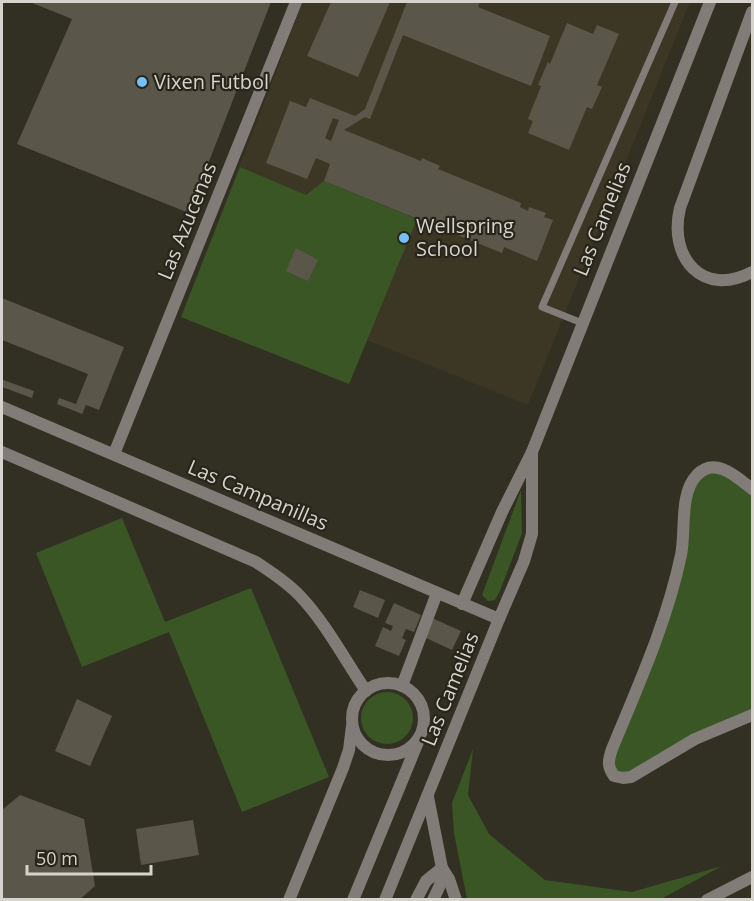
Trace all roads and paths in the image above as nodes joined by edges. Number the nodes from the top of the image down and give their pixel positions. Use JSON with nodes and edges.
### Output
{"nodes":[{"id":1,"x":296,"y":2,"type":"edge"},
{"id":2,"x":675,"y":2,"type":"edge"},
{"id":3,"x":710,"y":2,"type":"edge"},
{"id":4,"x":753,"y":12,"type":"edge"},
{"id":5,"x":753,"y":272,"type":"edge"},
{"id":6,"x":582,"y":323,"type":"junction"},
{"id":7,"x":2,"y":407,"type":"edge"},
{"id":8,"x":2,"y":452,"type":"edge"},
{"id":9,"x":532,"y":452,"type":"junction"},
{"id":10,"x":114,"y":454,"type":"junction"},
{"id":11,"x":753,"y":489,"type":"edge"},
{"id":12,"x":436,"y":593,"type":"junction"},
{"id":13,"x":462,"y":604,"type":"junction"},
{"id":14,"x":499,"y":619,"type":"junction"},
{"id":15,"x":402,"y":686,"type":"junction"},
{"id":16,"x":366,"y":691,"type":"junction"},
{"id":17,"x":753,"y":716,"type":"edge"},
{"id":18,"x":353,"y":725,"type":"junction"},
{"id":19,"x":419,"y":738,"type":"junction"},
{"id":20,"x":428,"y":796,"type":"junction"},
{"id":21,"x":442,"y":867,"type":"junction"},
{"id":22,"x":753,"y":877,"type":"edge"},
{"id":23,"x":440,"y":885,"type":"junction"},
{"id":24,"x":289,"y":900,"type":"edge"},
{"id":25,"x":353,"y":900,"type":"edge"},
{"id":26,"x":385,"y":900,"type":"edge"},
{"id":27,"x":416,"y":900,"type":"edge"},
{"id":28,"x":433,"y":900,"type":"edge"},
{"id":29,"x":440,"y":900,"type":"edge"},
{"id":30,"x":456,"y":900,"type":"edge"},
{"id":31,"x":706,"y":900,"type":"edge"}],
"edges":[{"from":1,"to":10,"type":"street","name":"Las Azucenas"},
{"from":2,"to":6,"type":"lane"},
{"from":3,"to":6,"type":"street","name":"Las Camelias"},
{"from":4,"to":5,"type":"street"},
{"from":6,"to":9,"type":"street","name":"Las Camelias"},
{"from":7,"to":10,"type":"street","name":"Las Campanillas"},
{"from":8,"to":16,"type":"street"},
{"from":9,"to":13,"type":"street","name":"Las Camelias"},
{"from":9,"to":14,"type":"street","name":"Las Camelias"},
{"from":10,"to":12,"type":"street","name":"Las Campanillas"},
{"from":11,"to":17,"type":"street"},
{"from":12,"to":13,"type":"street","name":"Las Campanillas"},
{"from":12,"to":15,"type":"street"},
{"from":13,"to":14,"type":"street","name":"Las Campanillas"},
{"from":14,"to":20,"type":"street","name":"Las Camelias"},
{"from":15,"to":16,"type":"street"},
{"from":15,"to":19,"type":"street"},
{"from":16,"to":18,"type":"street"},
{"from":18,"to":19,"type":"street"},
{"from":18,"to":24,"type":"street"},
{"from":19,"to":25,"type":"street"},
{"from":20,"to":21,"type":"street"},
{"from":20,"to":26,"type":"street","name":"Las Camelias"},
{"from":21,"to":23,"type":"street"},
{"from":21,"to":27,"type":"street"},
{"from":21,"to":30,"type":"street"},
{"from":22,"to":31,"type":"street"},
{"from":23,"to":28,"type":"street"},
{"from":23,"to":29,"type":"street"}]}
